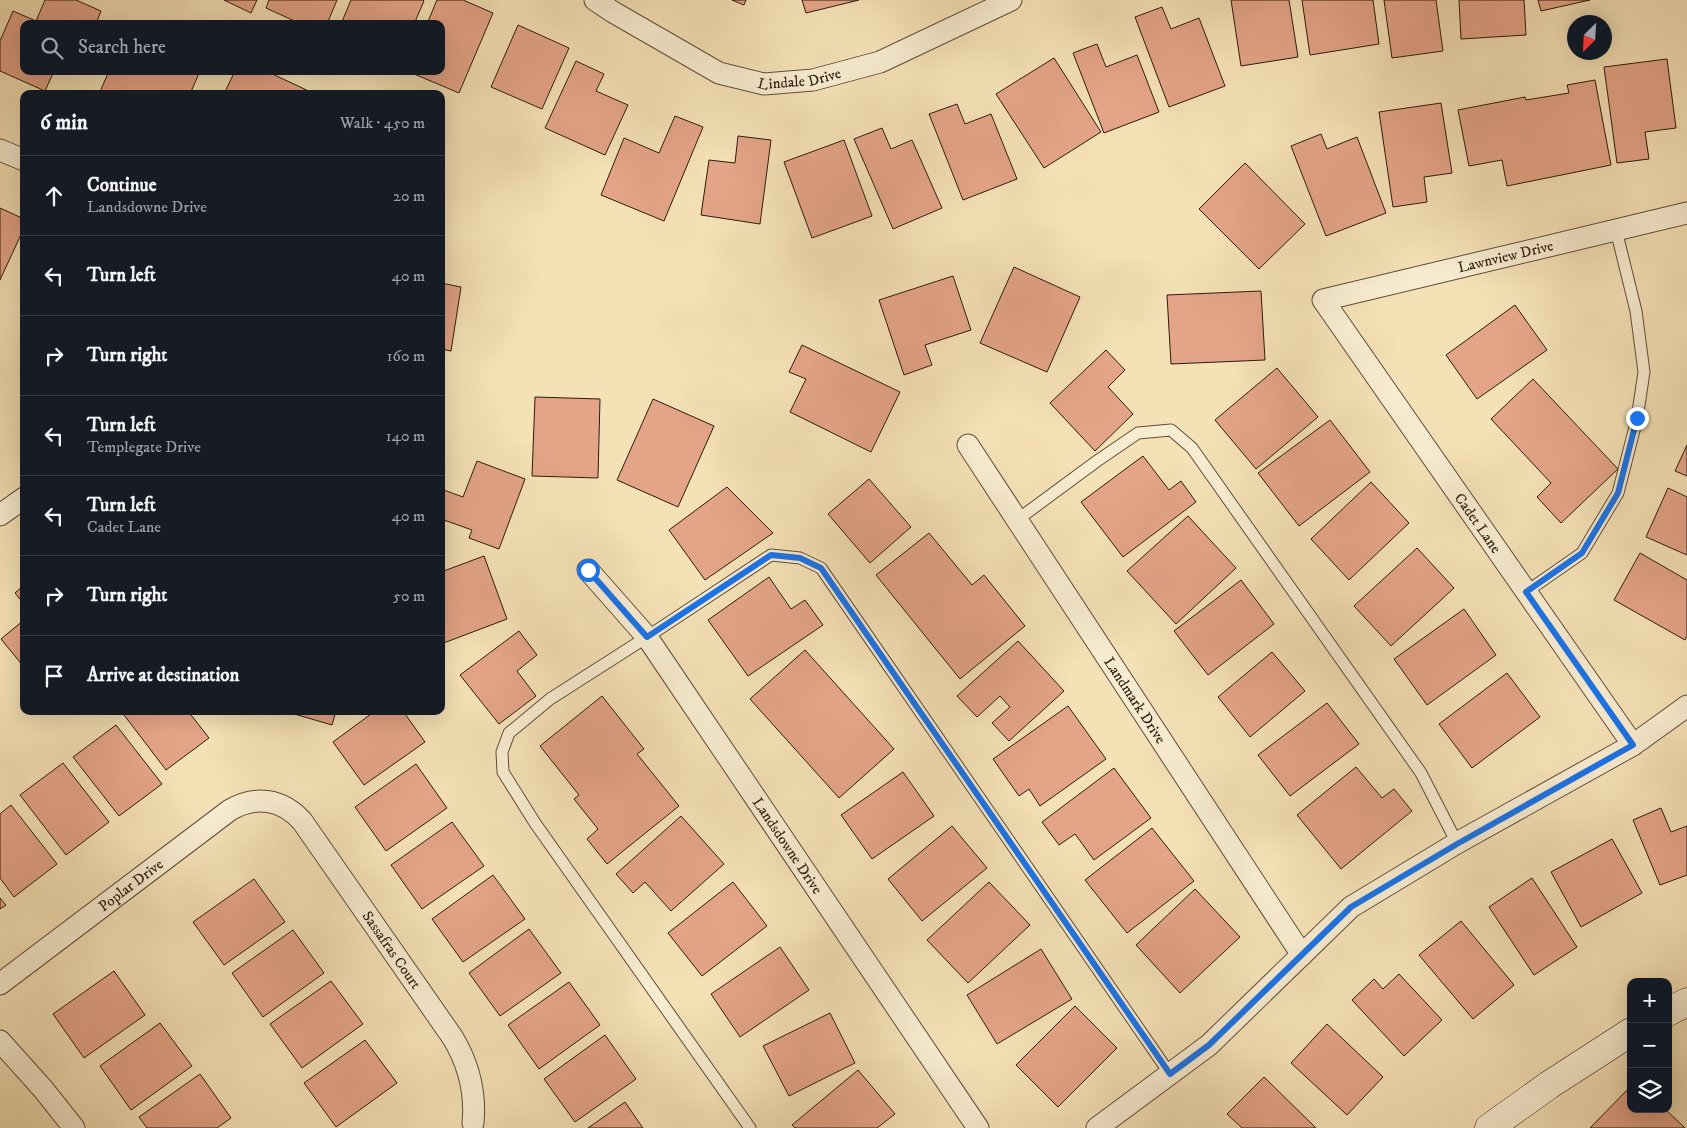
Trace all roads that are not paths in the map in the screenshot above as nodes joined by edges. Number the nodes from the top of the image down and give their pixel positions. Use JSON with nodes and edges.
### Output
{"nodes":[{"id":1,"x":595,"y":0,"type":"edge"},
{"id":2,"x":1011,"y":0,"type":"edge"},
{"id":3,"x":0,"y":150,"type":"edge"},
{"id":4,"x":20,"y":158,"type":"edge"},
{"id":5,"x":1687,"y":213,"type":"edge"},
{"id":6,"x":1616,"y":230,"type":"junction"},
{"id":7,"x":1323,"y":300,"type":"joint"},
{"id":8,"x":968,"y":446,"type":"dead end"},
{"id":9,"x":20,"y":501,"type":"edge"},
{"id":10,"x":0,"y":516,"type":"edge"},
{"id":11,"x":1017,"y":520,"type":"junction"},
{"id":12,"x":588,"y":570,"type":"dead end"},
{"id":13,"x":1526,"y":592,"type":"junction"},
{"id":14,"x":647,"y":637,"type":"junction"},
{"id":15,"x":1687,"y":706,"type":"edge"},
{"id":16,"x":1633,"y":745,"type":"junction"},
{"id":17,"x":268,"y":800,"type":"joint"},
{"id":18,"x":1457,"y":844,"type":"junction"},
{"id":19,"x":1302,"y":955,"type":"junction"},
{"id":20,"x":0,"y":984,"type":"edge"},
{"id":21,"x":1687,"y":1002,"type":"edge"},
{"id":22,"x":1672,"y":1010,"type":"edge"},
{"id":23,"x":1627,"y":1035,"type":"edge"},
{"id":24,"x":0,"y":1041,"type":"edge"},
{"id":25,"x":1170,"y":1074,"type":"junction"},
{"id":26,"x":473,"y":1123,"type":"dead end"},
{"id":27,"x":74,"y":1128,"type":"edge"},
{"id":28,"x":750,"y":1128,"type":"edge"},
{"id":29,"x":978,"y":1128,"type":"edge"},
{"id":30,"x":1097,"y":1128,"type":"edge"},
{"id":31,"x":1489,"y":1128,"type":"edge"}],
"edges":[{"from":1,"to":2,"type":"street","name":"Lindale Drive"},
{"from":3,"to":4,"type":"street"},
{"from":5,"to":6,"type":"street","name":"Lawnview Drive"},
{"from":6,"to":7,"type":"street","name":"Lawnview Drive"},
{"from":6,"to":13,"type":"lane"},
{"from":7,"to":13,"type":"street","name":"Cadet Lane"},
{"from":8,"to":11,"type":"street","name":"Landmark Drive"},
{"from":9,"to":10,"type":"street"},
{"from":11,"to":18,"type":"lane"},
{"from":11,"to":19,"type":"street","name":"Landmark Drive"},
{"from":12,"to":14,"type":"street","name":"Landsdowne Drive"},
{"from":13,"to":16,"type":"street","name":"Cadet Lane"},
{"from":14,"to":25,"type":"lane"},
{"from":14,"to":28,"type":"lane"},
{"from":14,"to":29,"type":"street","name":"Landsdowne Drive"},
{"from":15,"to":16,"type":"street"},
{"from":16,"to":18,"type":"street"},
{"from":17,"to":20,"type":"street","name":"Poplar Drive"},
{"from":17,"to":26,"type":"street","name":"Sassafras Court"},
{"from":18,"to":19,"type":"street"},
{"from":19,"to":25,"type":"street"},
{"from":21,"to":22,"type":"street"},
{"from":23,"to":31,"type":"street"},
{"from":24,"to":27,"type":"street"},
{"from":25,"to":30,"type":"street"}]}
